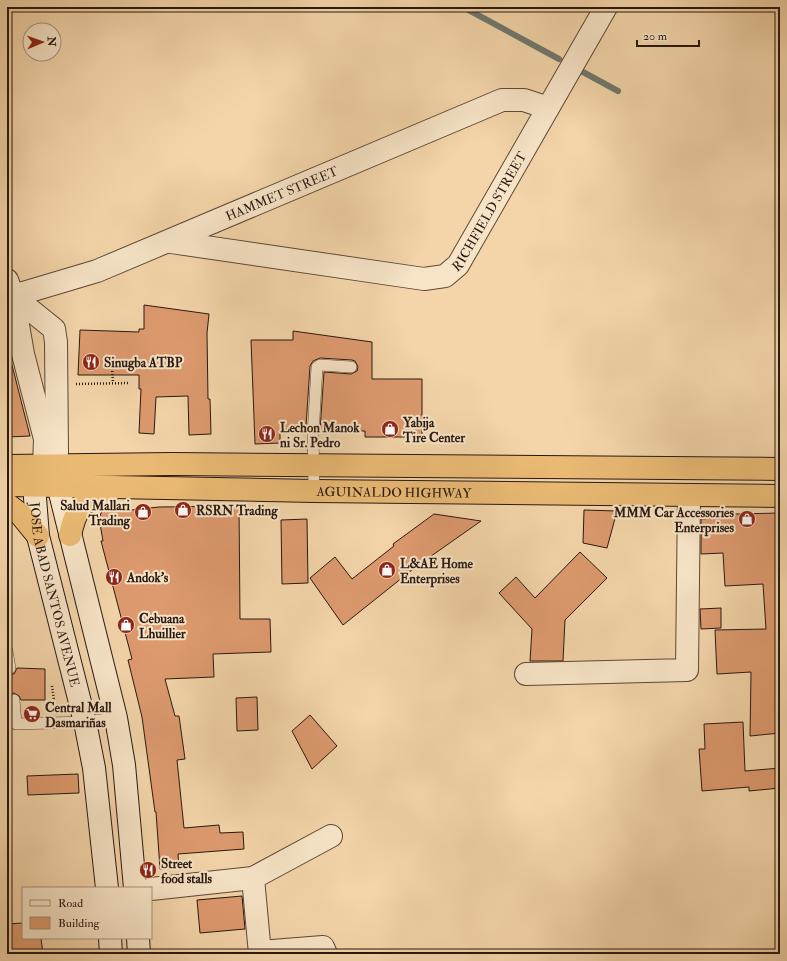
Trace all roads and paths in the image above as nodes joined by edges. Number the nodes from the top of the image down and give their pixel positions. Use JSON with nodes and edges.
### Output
{"nodes":[{"id":1,"x":606,"y":7,"type":"edge"},
{"id":2,"x":548,"y":108,"type":"junction"},
{"id":3,"x":171,"y":242,"type":"junction"},
{"id":4,"x":10,"y":288,"type":"edge"},
{"id":5,"x":351,"y":367,"type":"dead end"},
{"id":6,"x":112,"y":368,"type":"dead end"},
{"id":7,"x":113,"y":383,"type":"junction"},
{"id":8,"x":76,"y":384,"type":"dead end"},
{"id":9,"x":130,"y":384,"type":"dead end"},
{"id":10,"x":313,"y":465,"type":"junction"},
{"id":11,"x":7,"y":466,"type":"edge"},
{"id":12,"x":780,"y":469,"type":"edge"},
{"id":13,"x":49,"y":476,"type":"junction"},
{"id":14,"x":7,"y":485,"type":"edge"},
{"id":15,"x":116,"y":486,"type":"junction"},
{"id":16,"x":314,"y":491,"type":"junction"},
{"id":17,"x":689,"y":495,"type":"junction"},
{"id":18,"x":780,"y":496,"type":"edge"},
{"id":19,"x":7,"y":504,"type":"edge"},
{"id":20,"x":70,"y":535,"type":"junction"},
{"id":21,"x":38,"y":536,"type":"junction"},
{"id":22,"x":7,"y":651,"type":"edge"},
{"id":23,"x":10,"y":668,"type":"dead end"},
{"id":24,"x":526,"y":674,"type":"dead end"},
{"id":25,"x":14,"y":700,"type":"dead end"},
{"id":26,"x":116,"y":718,"type":"junction"},
{"id":27,"x":85,"y":722,"type":"junction"},
{"id":28,"x":331,"y":836,"type":"dead end"},
{"id":29,"x":253,"y":878,"type":"junction"},
{"id":30,"x":107,"y":887,"type":"edge"},
{"id":31,"x":135,"y":887,"type":"edge"},
{"id":32,"x":152,"y":889,"type":"edge"},
{"id":33,"x":110,"y":939,"type":"edge"},
{"id":34,"x":138,"y":939,"type":"edge"},
{"id":35,"x":260,"y":953,"type":"edge"},
{"id":36,"x":111,"y":954,"type":"edge"},
{"id":37,"x":139,"y":954,"type":"edge"},
{"id":38,"x":326,"y":954,"type":"edge"}],
"edges":[{"from":1,"to":2,"type":"street","name":"RICHFIELD STREET"},
{"from":2,"to":3,"type":"street","name":"HAMMET STREET"},
{"from":2,"to":3,"type":"street","name":"RICHFIELD STREET"},
{"from":3,"to":4,"type":"street","name":"HAMMET STREET"},
{"from":4,"to":13,"type":"street"},
{"from":4,"to":13,"type":"street"},
{"from":5,"to":10,"type":"lane"},
{"from":6,"to":7,"type":"path"},
{"from":7,"to":8,"type":"path"},
{"from":7,"to":9,"type":"path"},
{"from":10,"to":12,"type":"highway","name":"AGUINALDO HIGHWAY"},
{"from":10,"to":13,"type":"highway","name":"AGUINALDO HIGHWAY"},
{"from":10,"to":16,"type":"lane"},
{"from":11,"to":13,"type":"highway","name":"AGUINALDO HIGHWAY"},
{"from":13,"to":14,"type":"highway","name":"AGUINALDO HIGHWAY"},
{"from":13,"to":15,"type":"highway","name":"AGUINALDO HIGHWAY"},
{"from":13,"to":20,"type":"street","name":"JOSE ABAD SANTOS AVENUE"},
{"from":13,"to":21,"type":"street","name":"JOSE ABAD SANTOS AVENUE"},
{"from":15,"to":16,"type":"highway","name":"AGUINALDO HIGHWAY"},
{"from":15,"to":20,"type":"highway"},
{"from":16,"to":17,"type":"highway","name":"AGUINALDO HIGHWAY"},
{"from":17,"to":18,"type":"highway","name":"AGUINALDO HIGHWAY"},
{"from":17,"to":24,"type":"street"},
{"from":19,"to":21,"type":"highway"},
{"from":20,"to":26,"type":"street","name":"JOSE ABAD SANTOS AVENUE"},
{"from":21,"to":27,"type":"street","name":"JOSE ABAD SANTOS AVENUE"},
{"from":22,"to":23,"type":"lane"},
{"from":25,"to":27,"type":"lane"},
{"from":26,"to":27,"type":"lane"},
{"from":26,"to":31,"type":"street","name":"JOSE ABAD SANTOS AVENUE"},
{"from":27,"to":30,"type":"street","name":"JOSE ABAD SANTOS AVENUE"},
{"from":28,"to":29,"type":"street"},
{"from":29,"to":32,"type":"street"},
{"from":29,"to":35,"type":"street"},
{"from":33,"to":36,"type":"street"},
{"from":34,"to":37,"type":"street"},
{"from":35,"to":38,"type":"street"}]}
